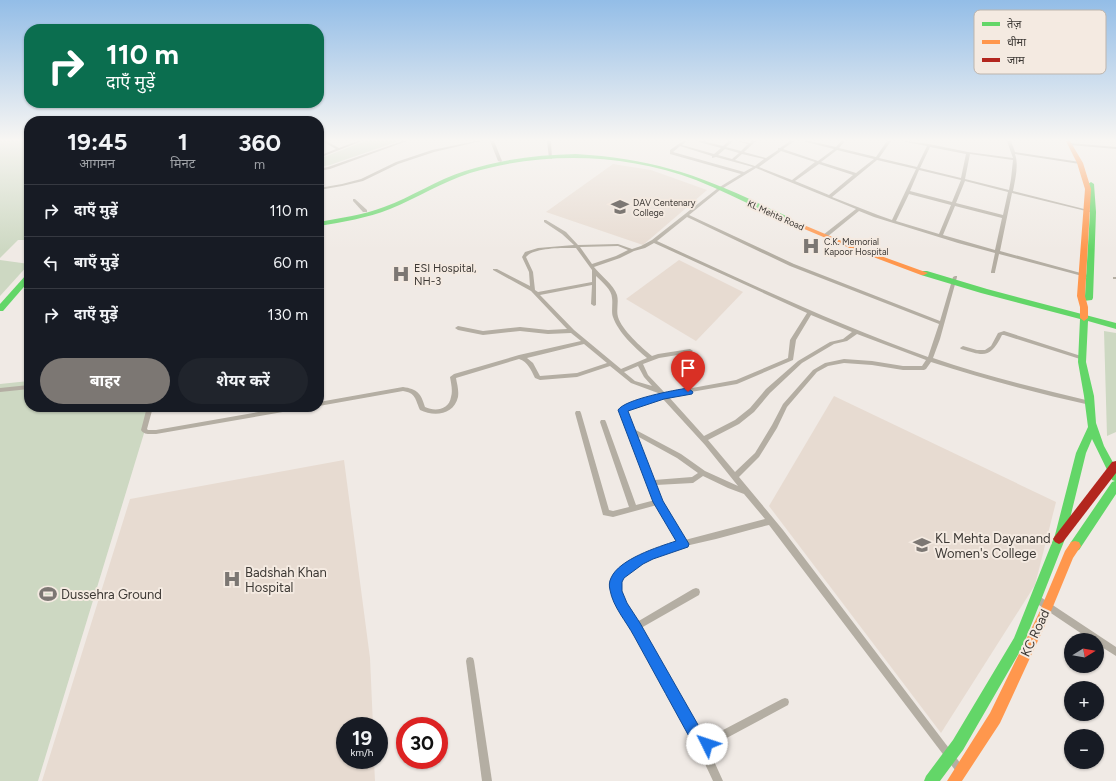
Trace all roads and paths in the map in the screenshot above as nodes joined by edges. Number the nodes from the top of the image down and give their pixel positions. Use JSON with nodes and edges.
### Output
{"nodes":[{"id":1,"x":367,"y":177,"type":"edge"},
{"id":2,"x":443,"y":177,"type":"edge"},
{"id":3,"x":453,"y":177,"type":"edge"},
{"id":4,"x":702,"y":177,"type":"edge"},
{"id":5,"x":739,"y":177,"type":"edge"},
{"id":6,"x":784,"y":177,"type":"edge"},
{"id":7,"x":797,"y":177,"type":"edge"},
{"id":8,"x":854,"y":177,"type":"edge"},
{"id":9,"x":914,"y":177,"type":"edge"},
{"id":10,"x":953,"y":177,"type":"edge"},
{"id":11,"x":1013,"y":177,"type":"edge"},
{"id":12,"x":1089,"y":177,"type":"edge"},
{"id":13,"x":963,"y":180,"type":"junction"},
{"id":14,"x":793,"y":181,"type":"junction"},
{"id":15,"x":324,"y":188,"type":"edge"},
{"id":16,"x":721,"y":188,"type":"junction"},
{"id":17,"x":907,"y":192,"type":"junction"},
{"id":18,"x":1011,"y":192,"type":"junction"},
{"id":19,"x":829,"y":197,"type":"junction"},
{"id":20,"x":354,"y":200,"type":"dead end"},
{"id":21,"x":954,"y":204,"type":"junction"},
{"id":22,"x":859,"y":209,"type":"junction"},
{"id":23,"x":365,"y":211,"type":"junction"},
{"id":24,"x":1090,"y":211,"type":"junction"},
{"id":25,"x":686,"y":215,"type":"junction"},
{"id":26,"x":1004,"y":217,"type":"junction"},
{"id":27,"x":324,"y":219,"type":"edge"},
{"id":28,"x":546,"y":221,"type":"dead end"},
{"id":29,"x":894,"y":221,"type":"junction"},
{"id":30,"x":324,"y":223,"type":"edge"},
{"id":31,"x":826,"y":234,"type":"junction"},
{"id":32,"x":941,"y":236,"type":"junction"},
{"id":33,"x":654,"y":241,"type":"junction"},
{"id":34,"x":578,"y":246,"type":"junction"},
{"id":35,"x":632,"y":250,"type":"junction"},
{"id":36,"x":998,"y":253,"type":"junction"},
{"id":37,"x":593,"y":268,"type":"junction"},
{"id":38,"x":495,"y":270,"type":"dead end"},
{"id":39,"x":993,"y":272,"type":"dead end"},
{"id":40,"x":24,"y":275,"type":"edge"},
{"id":41,"x":1087,"y":276,"type":"junction"},
{"id":42,"x":954,"y":279,"type":"junction"},
{"id":43,"x":24,"y":283,"type":"edge"},
{"id":44,"x":594,"y":283,"type":"junction"},
{"id":45,"x":535,"y":292,"type":"junction"},
{"id":46,"x":0,"y":301,"type":"edge"},
{"id":47,"x":594,"y":304,"type":"dead end"},
{"id":48,"x":0,"y":309,"type":"edge"},
{"id":49,"x":810,"y":313,"type":"junction"},
{"id":50,"x":1083,"y":315,"type":"junction"},
{"id":51,"x":1116,"y":321,"type":"edge"},
{"id":52,"x":941,"y":322,"type":"junction"},
{"id":53,"x":1116,"y":326,"type":"edge"},
{"id":54,"x":458,"y":328,"type":"dead end"},
{"id":55,"x":572,"y":331,"type":"junction"},
{"id":56,"x":856,"y":331,"type":"junction"},
{"id":57,"x":585,"y":342,"type":"junction"},
{"id":58,"x":963,"y":348,"type":"dead end"},
{"id":59,"x":690,"y":351,"type":"dead end"},
{"id":60,"x":522,"y":357,"type":"junction"},
{"id":61,"x":1082,"y":358,"type":"junction"},
{"id":62,"x":650,"y":359,"type":"junction"},
{"id":63,"x":930,"y":359,"type":"junction"},
{"id":64,"x":639,"y":363,"type":"junction"},
{"id":65,"x":611,"y":364,"type":"junction"},
{"id":66,"x":620,"y":371,"type":"junction"},
{"id":67,"x":24,"y":388,"type":"edge"},
{"id":68,"x":0,"y":390,"type":"edge"},
{"id":69,"x":662,"y":393,"type":"junction"},
{"id":70,"x":324,"y":403,"type":"edge"},
{"id":71,"x":1090,"y":404,"type":"junction"},
{"id":72,"x":149,"y":412,"type":"edge"},
{"id":73,"x":273,"y":412,"type":"edge"},
{"id":74,"x":578,"y":413,"type":"dead end"},
{"id":75,"x":603,"y":422,"type":"dead end"},
{"id":76,"x":1092,"y":428,"type":"junction"},
{"id":77,"x":630,"y":430,"type":"junction"},
{"id":78,"x":703,"y":439,"type":"junction"},
{"id":79,"x":1114,"y":470,"type":"edge"},
{"id":80,"x":703,"y":473,"type":"junction"},
{"id":81,"x":735,"y":476,"type":"junction"},
{"id":82,"x":651,"y":483,"type":"junction"},
{"id":83,"x":1116,"y":485,"type":"edge"},
{"id":84,"x":748,"y":492,"type":"junction"},
{"id":85,"x":659,"y":502,"type":"junction"},
{"id":86,"x":633,"y":508,"type":"junction"},
{"id":87,"x":771,"y":521,"type":"junction"},
{"id":88,"x":1060,"y":537,"type":"junction"},
{"id":89,"x":684,"y":544,"type":"junction"},
{"id":90,"x":696,"y":592,"type":"dead end"},
{"id":91,"x":1036,"y":598,"type":"junction"},
{"id":92,"x":1047,"y":606,"type":"junction"},
{"id":93,"x":636,"y":627,"type":"junction"},
{"id":94,"x":1116,"y":652,"type":"edge"},
{"id":95,"x":470,"y":661,"type":"dead end"},
{"id":96,"x":785,"y":702,"type":"dead end"},
{"id":97,"x":702,"y":746,"type":"junction"},
{"id":98,"x":950,"y":756,"type":"junction"},
{"id":99,"x":961,"y":771,"type":"junction"},
{"id":100,"x":487,"y":781,"type":"edge"},
{"id":101,"x":718,"y":781,"type":"edge"},
{"id":102,"x":931,"y":781,"type":"edge"},
{"id":103,"x":954,"y":781,"type":"edge"}],
"edges":[{"from":1,"to":15,"type":"street"},
{"from":2,"to":23,"type":"street","name":"KL Mehta Road"},
{"from":3,"to":30,"type":"street","name":"KL Mehta Road"},
{"from":4,"to":16,"type":"street","name":"KL Mehta Road"},
{"from":5,"to":16,"type":"street"},
{"from":6,"to":14,"type":"street"},
{"from":7,"to":14,"type":"street"},
{"from":8,"to":19,"type":"street"},
{"from":9,"to":17,"type":"street"},
{"from":10,"to":13,"type":"street"},
{"from":11,"to":18,"type":"street"},
{"from":12,"to":24,"type":"street"},
{"from":13,"to":18,"type":"street"},
{"from":13,"to":21,"type":"street"},
{"from":14,"to":19,"type":"street"},
{"from":16,"to":25,"type":"street"},
{"from":16,"to":31,"type":"street","name":"KL Mehta Road"},
{"from":17,"to":21,"type":"street"},
{"from":17,"to":29,"type":"street"},
{"from":18,"to":24,"type":"street"},
{"from":18,"to":26,"type":"street"},
{"from":19,"to":22,"type":"street"},
{"from":20,"to":23,"type":"street"},
{"from":21,"to":26,"type":"street"},
{"from":21,"to":32,"type":"street"},
{"from":22,"to":29,"type":"street"},
{"from":22,"to":31,"type":"street"},
{"from":23,"to":27,"type":"street","name":"KL Mehta Road"},
{"from":24,"to":41,"type":"street"},
{"from":25,"to":33,"type":"street"},
{"from":25,"to":52,"type":"street"},
{"from":26,"to":36,"type":"street"},
{"from":28,"to":34,"type":"street"},
{"from":29,"to":32,"type":"street"},
{"from":31,"to":42,"type":"street","name":"KL Mehta Road"},
{"from":32,"to":36,"type":"street"},
{"from":33,"to":35,"type":"street"},
{"from":33,"to":49,"type":"street"},
{"from":34,"to":35,"type":"street"},
{"from":34,"to":37,"type":"street"},
{"from":34,"to":45,"type":"street"},
{"from":35,"to":37,"type":"street"},
{"from":36,"to":39,"type":"street"},
{"from":36,"to":41,"type":"street"},
{"from":37,"to":44,"type":"street"},
{"from":37,"to":62,"type":"street"},
{"from":38,"to":45,"type":"street"},
{"from":40,"to":46,"type":"street"},
{"from":41,"to":50,"type":"street"},
{"from":42,"to":50,"type":"street","name":"KL Mehta Road"},
{"from":42,"to":52,"type":"street"},
{"from":43,"to":48,"type":"street"},
{"from":44,"to":45,"type":"street"},
{"from":44,"to":47,"type":"street"},
{"from":45,"to":55,"type":"street"},
{"from":49,"to":56,"type":"street"},
{"from":49,"to":69,"type":"street"},
{"from":50,"to":51,"type":"street","name":"KL Mehta Road"},
{"from":50,"to":53,"type":"street","name":"KL Mehta Road"},
{"from":50,"to":61,"type":"street"},
{"from":52,"to":63,"type":"street"},
{"from":54,"to":55,"type":"street"},
{"from":55,"to":57,"type":"street"},
{"from":56,"to":63,"type":"street"},
{"from":56,"to":78,"type":"street"},
{"from":57,"to":60,"type":"street"},
{"from":57,"to":65,"type":"street"},
{"from":58,"to":61,"type":"street"},
{"from":59,"to":62,"type":"street"},
{"from":60,"to":65,"type":"street"},
{"from":60,"to":70,"type":"street"},
{"from":61,"to":71,"type":"street"},
{"from":62,"to":64,"type":"street"},
{"from":63,"to":71,"type":"street"},
{"from":63,"to":81,"type":"street"},
{"from":64,"to":66,"type":"street"},
{"from":64,"to":69,"type":"street"},
{"from":65,"to":66,"type":"street"},
{"from":66,"to":69,"type":"street"},
{"from":67,"to":68,"type":"street"},
{"from":69,"to":77,"type":"street"},
{"from":69,"to":78,"type":"street"},
{"from":71,"to":76,"type":"street"},
{"from":72,"to":73,"type":"street"},
{"from":74,"to":86,"type":"street"},
{"from":75,"to":86,"type":"street"},
{"from":76,"to":79,"type":"street"},
{"from":76,"to":88,"type":"street"},
{"from":77,"to":80,"type":"street"},
{"from":77,"to":82,"type":"street"},
{"from":78,"to":81,"type":"street"},
{"from":79,"to":88,"type":"street"},
{"from":80,"to":82,"type":"street"},
{"from":80,"to":84,"type":"street"},
{"from":81,"to":84,"type":"street"},
{"from":82,"to":85,"type":"street"},
{"from":83,"to":92,"type":"street","name":"KC Road"},
{"from":84,"to":87,"type":"street"},
{"from":85,"to":86,"type":"street"},
{"from":85,"to":89,"type":"street"},
{"from":87,"to":89,"type":"street"},
{"from":87,"to":98,"type":"street"},
{"from":88,"to":91,"type":"street"},
{"from":89,"to":93,"type":"street"},
{"from":90,"to":93,"type":"street"},
{"from":91,"to":92,"type":"street"},
{"from":91,"to":98,"type":"street"},
{"from":92,"to":94,"type":"street"},
{"from":92,"to":99,"type":"street","name":"KC Road"},
{"from":93,"to":97,"type":"street"},
{"from":95,"to":100,"type":"street"},
{"from":96,"to":97,"type":"street"},
{"from":97,"to":101,"type":"street"},
{"from":98,"to":99,"type":"street"},
{"from":98,"to":102,"type":"street"},
{"from":99,"to":103,"type":"street","name":"KC Road"}]}
